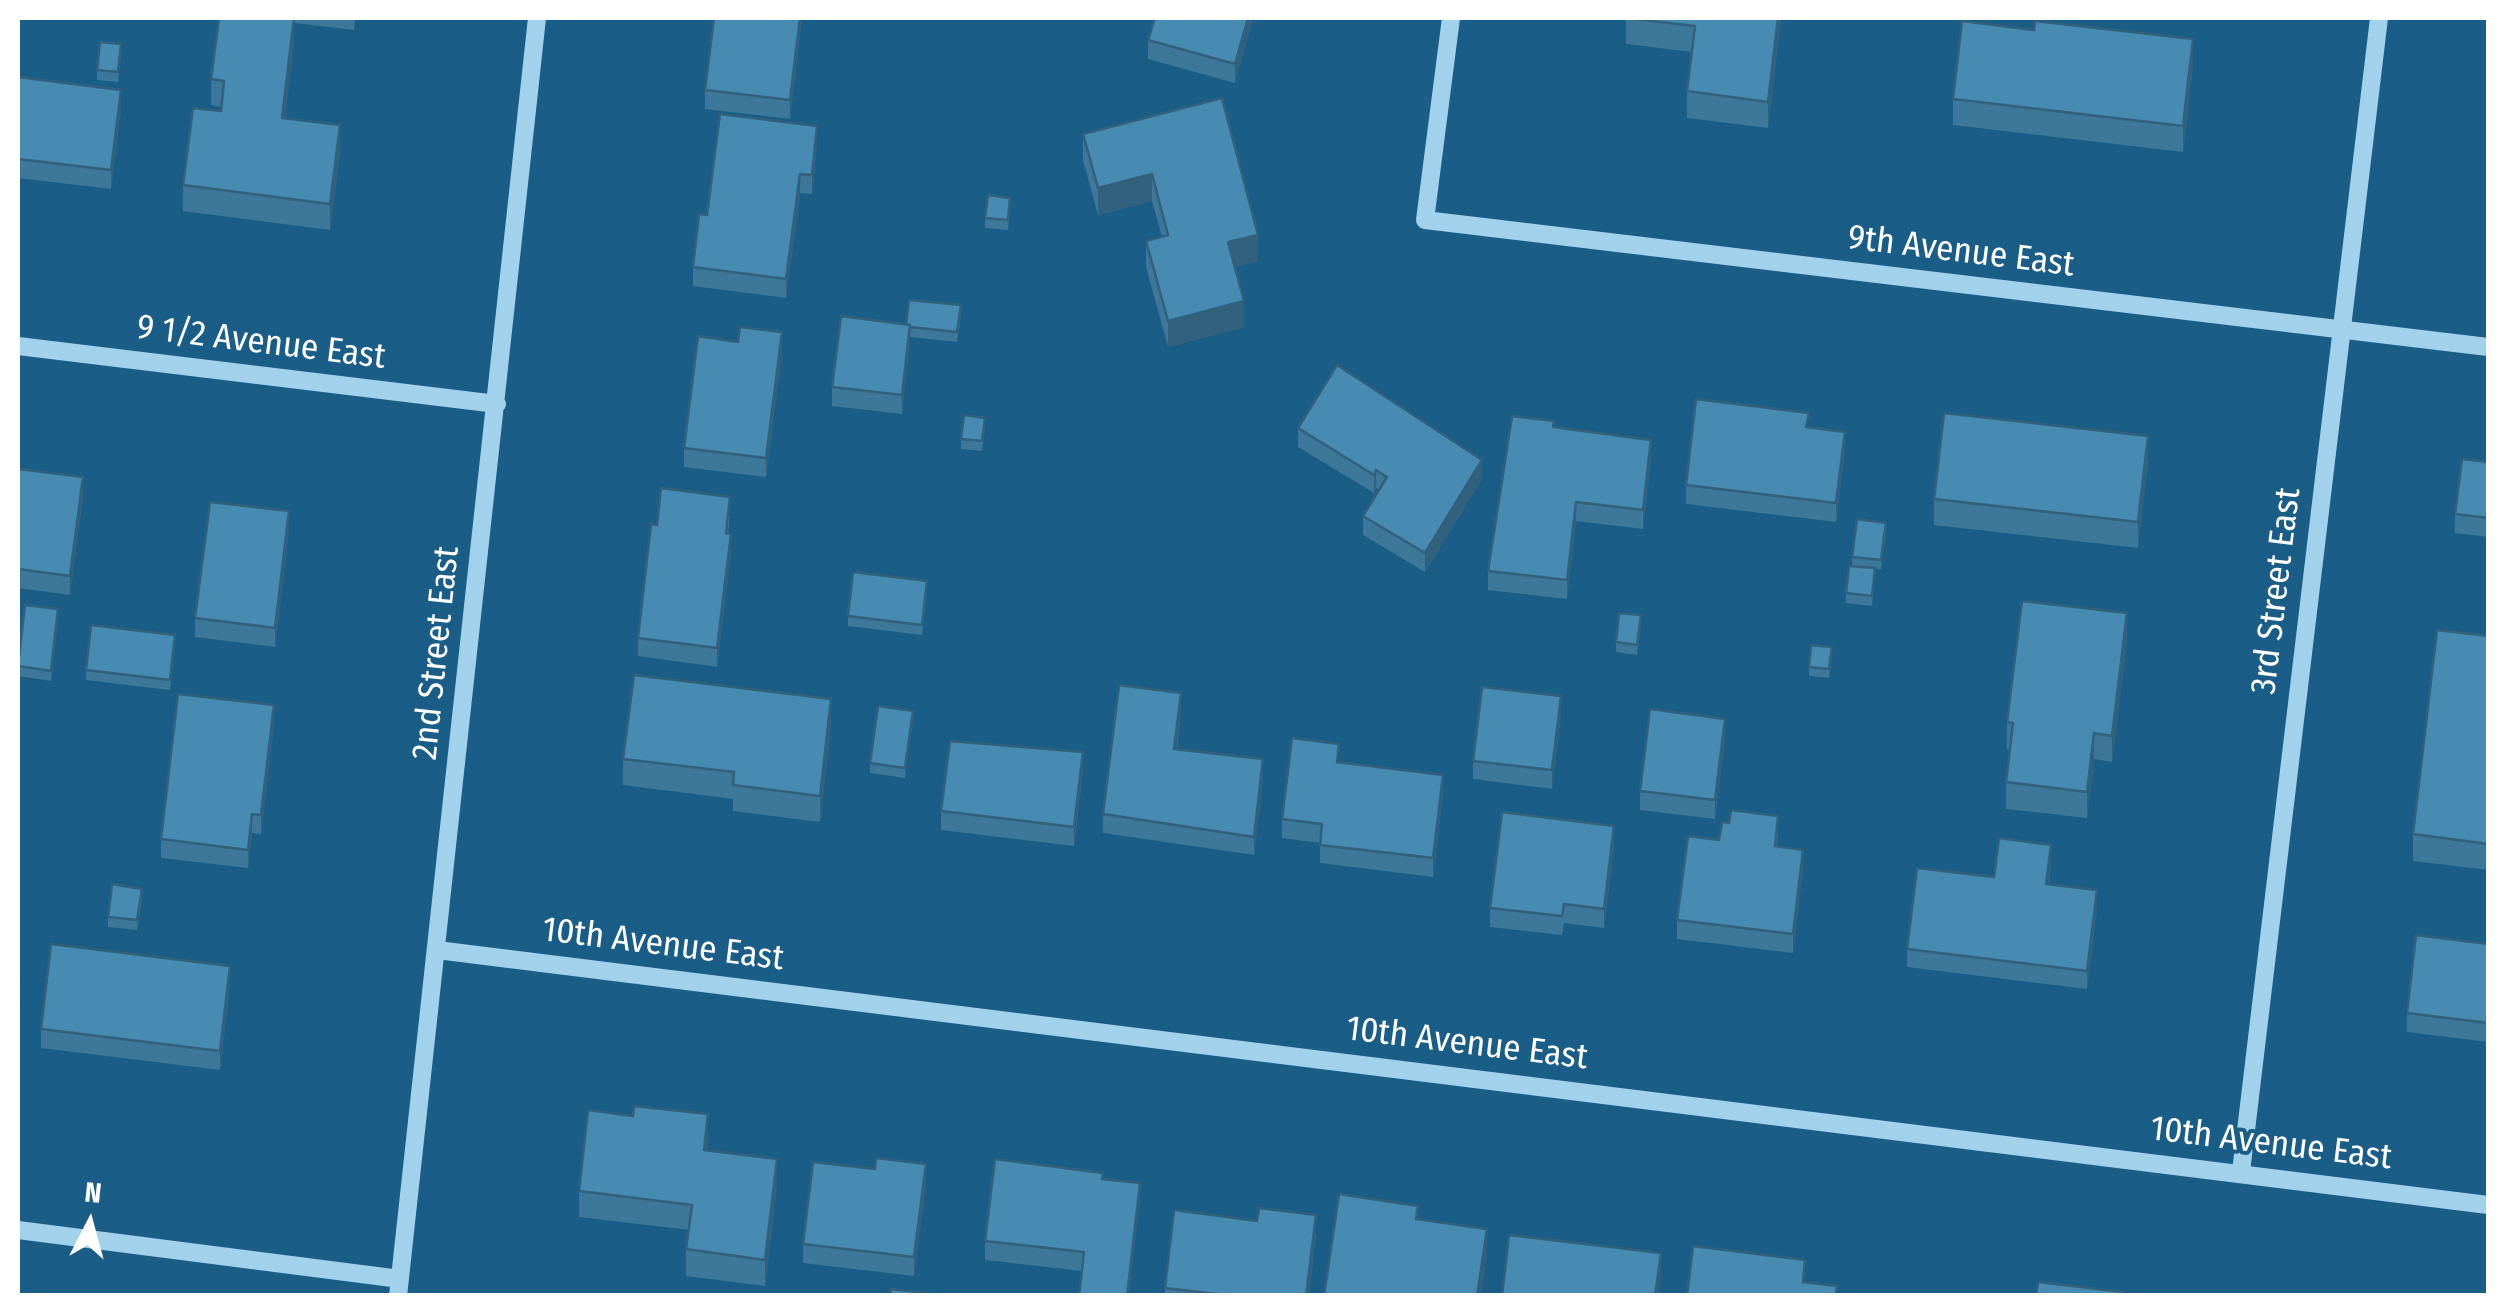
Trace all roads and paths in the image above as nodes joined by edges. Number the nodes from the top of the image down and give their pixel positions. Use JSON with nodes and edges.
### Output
{"nodes":[{"id":1,"x":537,"y":18,"type":"edge"},
{"id":2,"x":1451,"y":18,"type":"edge"},
{"id":3,"x":2378,"y":18,"type":"edge"},
{"id":4,"x":2340,"y":330,"type":"junction"},
{"id":5,"x":18,"y":346,"type":"edge"},
{"id":6,"x":2488,"y":348,"type":"edge"},
{"id":7,"x":497,"y":404,"type":"junction"},
{"id":8,"x":437,"y":950,"type":"junction"},
{"id":9,"x":2241,"y":1172,"type":"junction"},
{"id":10,"x":2488,"y":1205,"type":"edge"},
{"id":11,"x":18,"y":1230,"type":"edge"},
{"id":12,"x":399,"y":1287,"type":"edge"}],
"edges":[{"from":1,"to":7,"type":"street","name":"2nd Street East"},
{"from":2,"to":4,"type":"street","name":"9th Avenue East"},
{"from":3,"to":4,"type":"street","name":"3rd Street East"},
{"from":4,"to":6,"type":"street","name":"9th Avenue East"},
{"from":4,"to":9,"type":"street","name":"3rd Street East"},
{"from":5,"to":7,"type":"street","name":"9 1/2 Avenue East"},
{"from":7,"to":8,"type":"street","name":"2nd Street East"},
{"from":8,"to":9,"type":"street","name":"10th Avenue East"},
{"from":8,"to":12,"type":"street","name":"2nd Street East"},
{"from":9,"to":10,"type":"street","name":"10th Avenue East"},
{"from":11,"to":12,"type":"street"}]}
